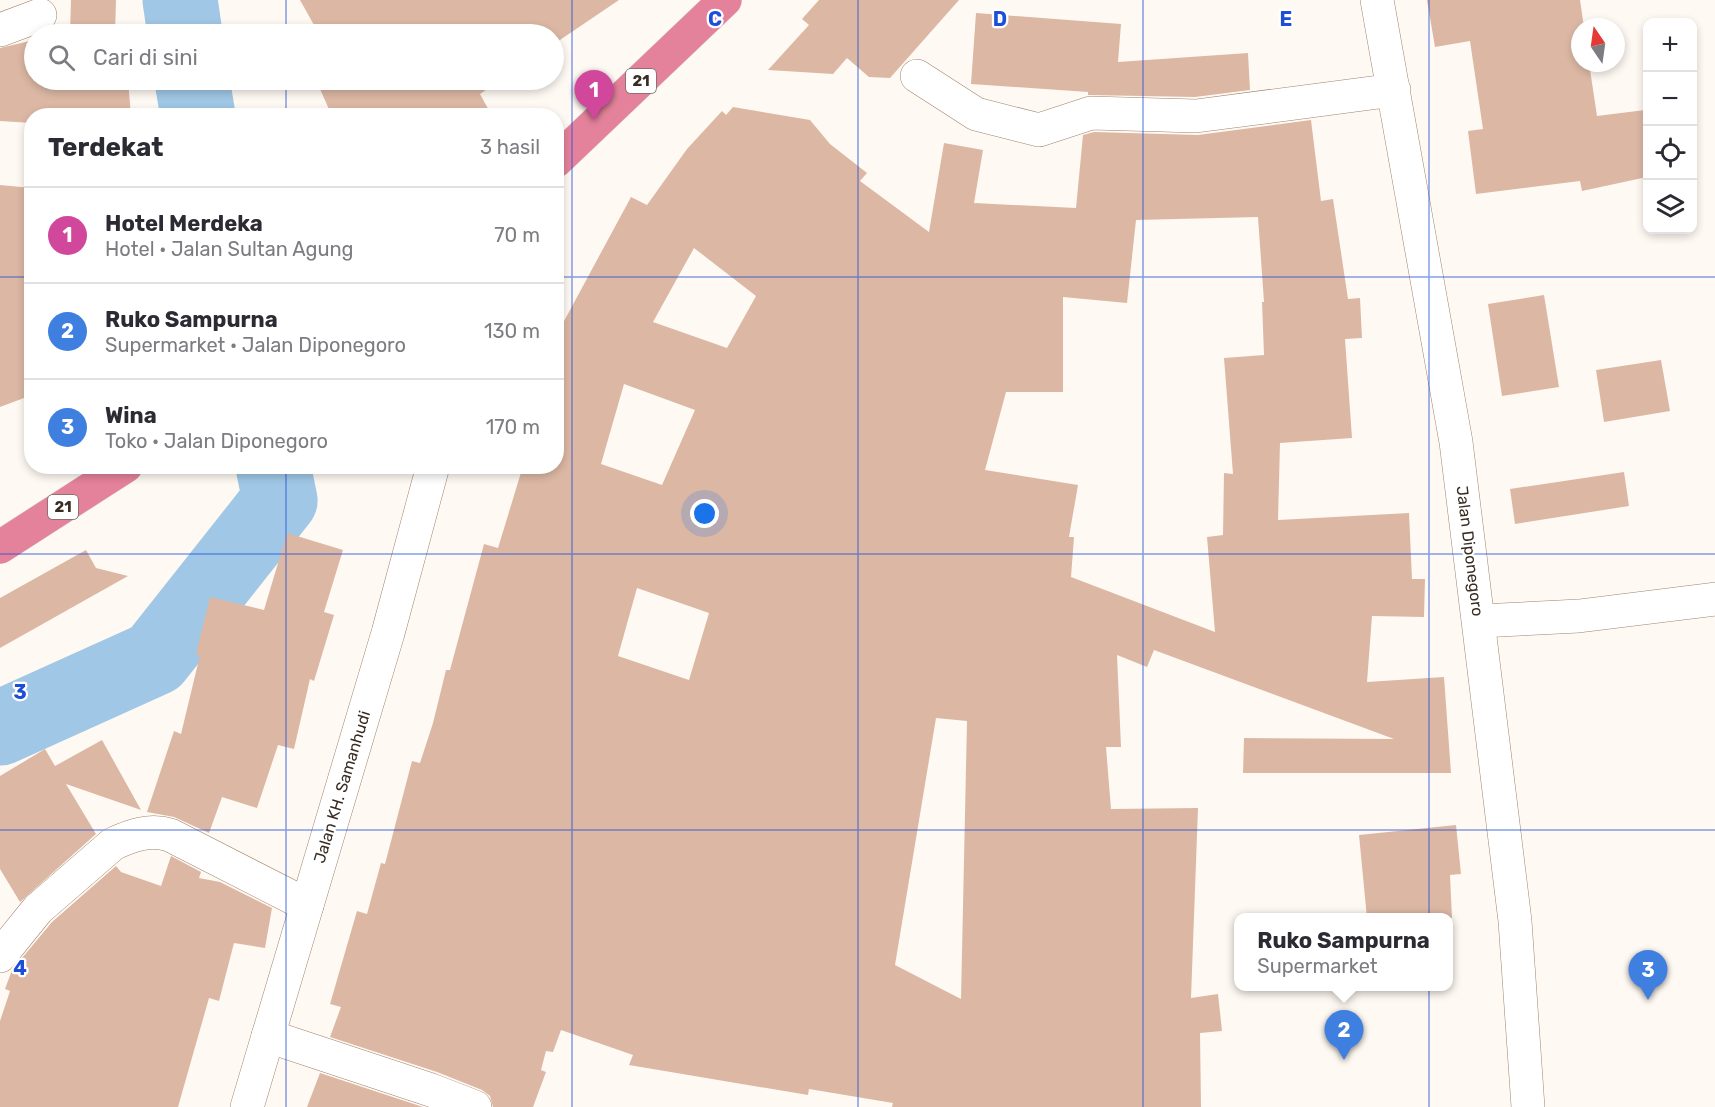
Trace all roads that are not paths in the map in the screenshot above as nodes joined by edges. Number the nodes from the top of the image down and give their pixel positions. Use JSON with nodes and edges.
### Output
{"nodes":[{"id":1,"x":725,"y":0,"type":"edge"},
{"id":2,"x":1377,"y":0,"type":"edge"},
{"id":3,"x":40,"y":15,"type":"dead end"},
{"id":4,"x":0,"y":30,"type":"edge"},
{"id":5,"x":917,"y":76,"type":"dead end"},
{"id":6,"x":1394,"y":90,"type":"junction"},
{"id":7,"x":564,"y":153,"type":"edge"},
{"id":8,"x":114,"y":474,"type":"edge"},
{"id":9,"x":431,"y":474,"type":"edge"},
{"id":10,"x":0,"y":548,"type":"edge"},
{"id":11,"x":1715,"y":599,"type":"edge"},
{"id":12,"x":1480,"y":621,"type":"junction"},
{"id":13,"x":307,"y":905,"type":"junction"},
{"id":14,"x":0,"y":956,"type":"edge"},
{"id":15,"x":268,"y":1036,"type":"junction"},
{"id":16,"x":247,"y":1107,"type":"edge"},
{"id":17,"x":475,"y":1107,"type":"edge"},
{"id":18,"x":1528,"y":1107,"type":"edge"}],
"edges":[{"from":1,"to":7,"type":"highway","number":"21"},
{"from":2,"to":6,"type":"street","name":"Jalan Diponegoro"},
{"from":3,"to":4,"type":"street"},
{"from":5,"to":6,"type":"street"},
{"from":6,"to":12,"type":"street","name":"Jalan Diponegoro"},
{"from":8,"to":10,"type":"highway","number":"21"},
{"from":9,"to":13,"type":"street","name":"Jalan KH. Samanhudi"},
{"from":11,"to":12,"type":"street"},
{"from":12,"to":18,"type":"street","name":"Jalan Diponegoro"},
{"from":13,"to":14,"type":"street"},
{"from":13,"to":15,"type":"street","name":"Jalan KH. Samanhudi"},
{"from":15,"to":16,"type":"street","name":"Jalan KH. Samanhudi"},
{"from":15,"to":17,"type":"street"}]}
